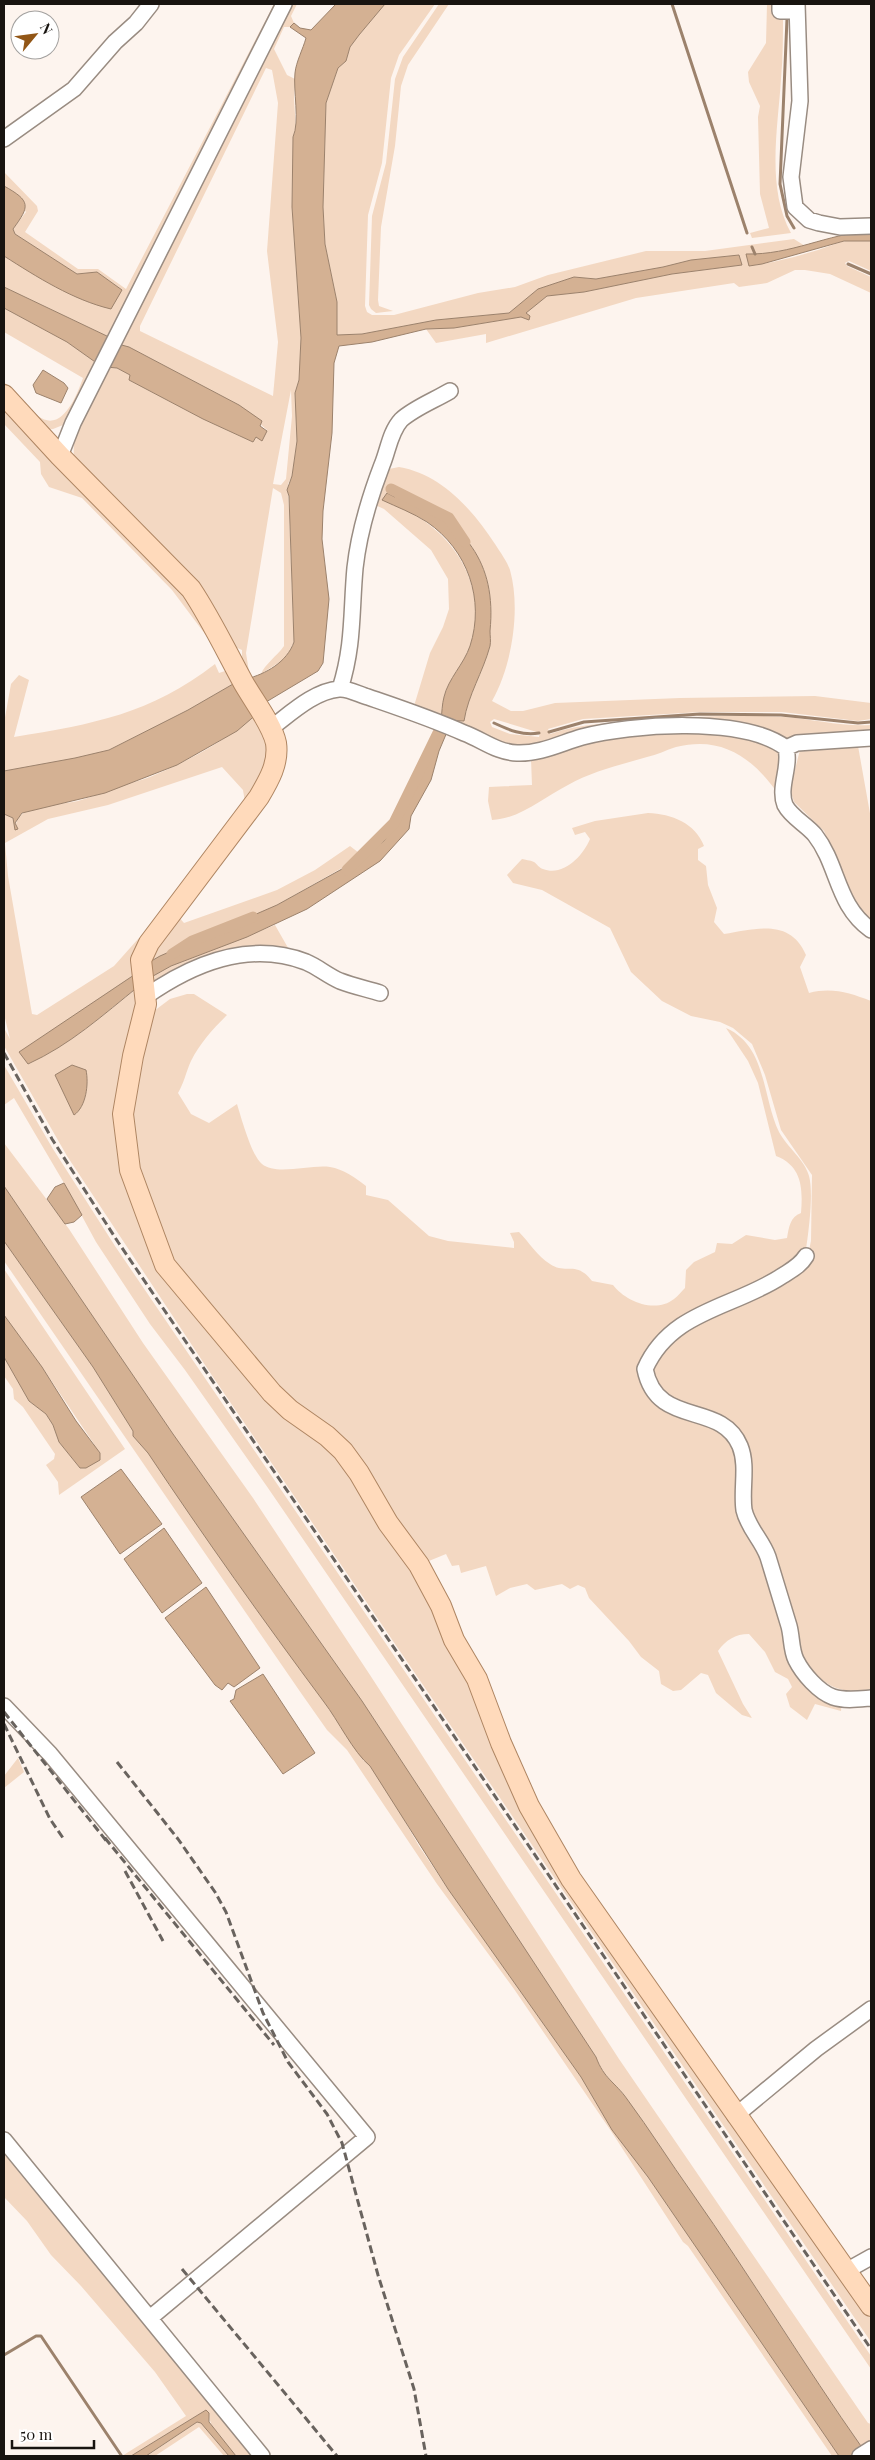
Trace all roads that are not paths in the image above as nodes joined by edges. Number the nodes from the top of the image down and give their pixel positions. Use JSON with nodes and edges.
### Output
{"nodes":[{"id":1,"x":150,"y":4,"type":"edge"},
{"id":2,"x":284,"y":4,"type":"edge"},
{"id":3,"x":780,"y":7,"type":"edge"},
{"id":4,"x":797,"y":7,"type":"edge"},
{"id":5,"x":4,"y":140,"type":"edge"},
{"id":6,"x":871,"y":226,"type":"edge"},
{"id":7,"x":450,"y":391,"type":"dead end"},
{"id":8,"x":4,"y":395,"type":"edge"},
{"id":9,"x":60,"y":456,"type":"junction"},
{"id":10,"x":340,"y":689,"type":"junction"},
{"id":11,"x":266,"y":721,"type":"junction"},
{"id":12,"x":871,"y":738,"type":"edge"},
{"id":13,"x":786,"y":748,"type":"junction"},
{"id":14,"x":871,"y":930,"type":"edge"},
{"id":15,"x":143,"y":982,"type":"junction"},
{"id":16,"x":380,"y":993,"type":"dead end"},
{"id":17,"x":806,"y":1256,"type":"dead end"},
{"id":18,"x":871,"y":1698,"type":"edge"},
{"id":19,"x":4,"y":1706,"type":"edge"},
{"id":20,"x":871,"y":2009,"type":"edge"},
{"id":21,"x":736,"y":2116,"type":"junction"},
{"id":22,"x":4,"y":2140,"type":"edge"},
{"id":23,"x":871,"y":2257,"type":"edge"},
{"id":24,"x":846,"y":2271,"type":"junction"},
{"id":25,"x":871,"y":2306,"type":"edge"},
{"id":26,"x":150,"y":2318,"type":"junction"},
{"id":27,"x":871,"y":2449,"type":"edge"},
{"id":28,"x":262,"y":2456,"type":"edge"},
{"id":29,"x":860,"y":2456,"type":"edge"}],
"edges":[{"from":1,"to":5,"type":"street"},
{"from":2,"to":9,"type":"street"},
{"from":3,"to":4,"type":"street"},
{"from":4,"to":6,"type":"street"},
{"from":7,"to":10,"type":"street"},
{"from":8,"to":9,"type":"main road"},
{"from":9,"to":11,"type":"main road"},
{"from":10,"to":11,"type":"street"},
{"from":10,"to":13,"type":"street"},
{"from":11,"to":15,"type":"main road"},
{"from":12,"to":13,"type":"street"},
{"from":13,"to":14,"type":"street"},
{"from":15,"to":16,"type":"street"},
{"from":15,"to":21,"type":"main road"},
{"from":17,"to":18,"type":"street"},
{"from":19,"to":26,"type":"street"},
{"from":20,"to":21,"type":"street"},
{"from":21,"to":24,"type":"main road"},
{"from":22,"to":26,"type":"street"},
{"from":23,"to":24,"type":"street"},
{"from":24,"to":25,"type":"main road"},
{"from":26,"to":28,"type":"street"},
{"from":27,"to":29,"type":"street"}]}
